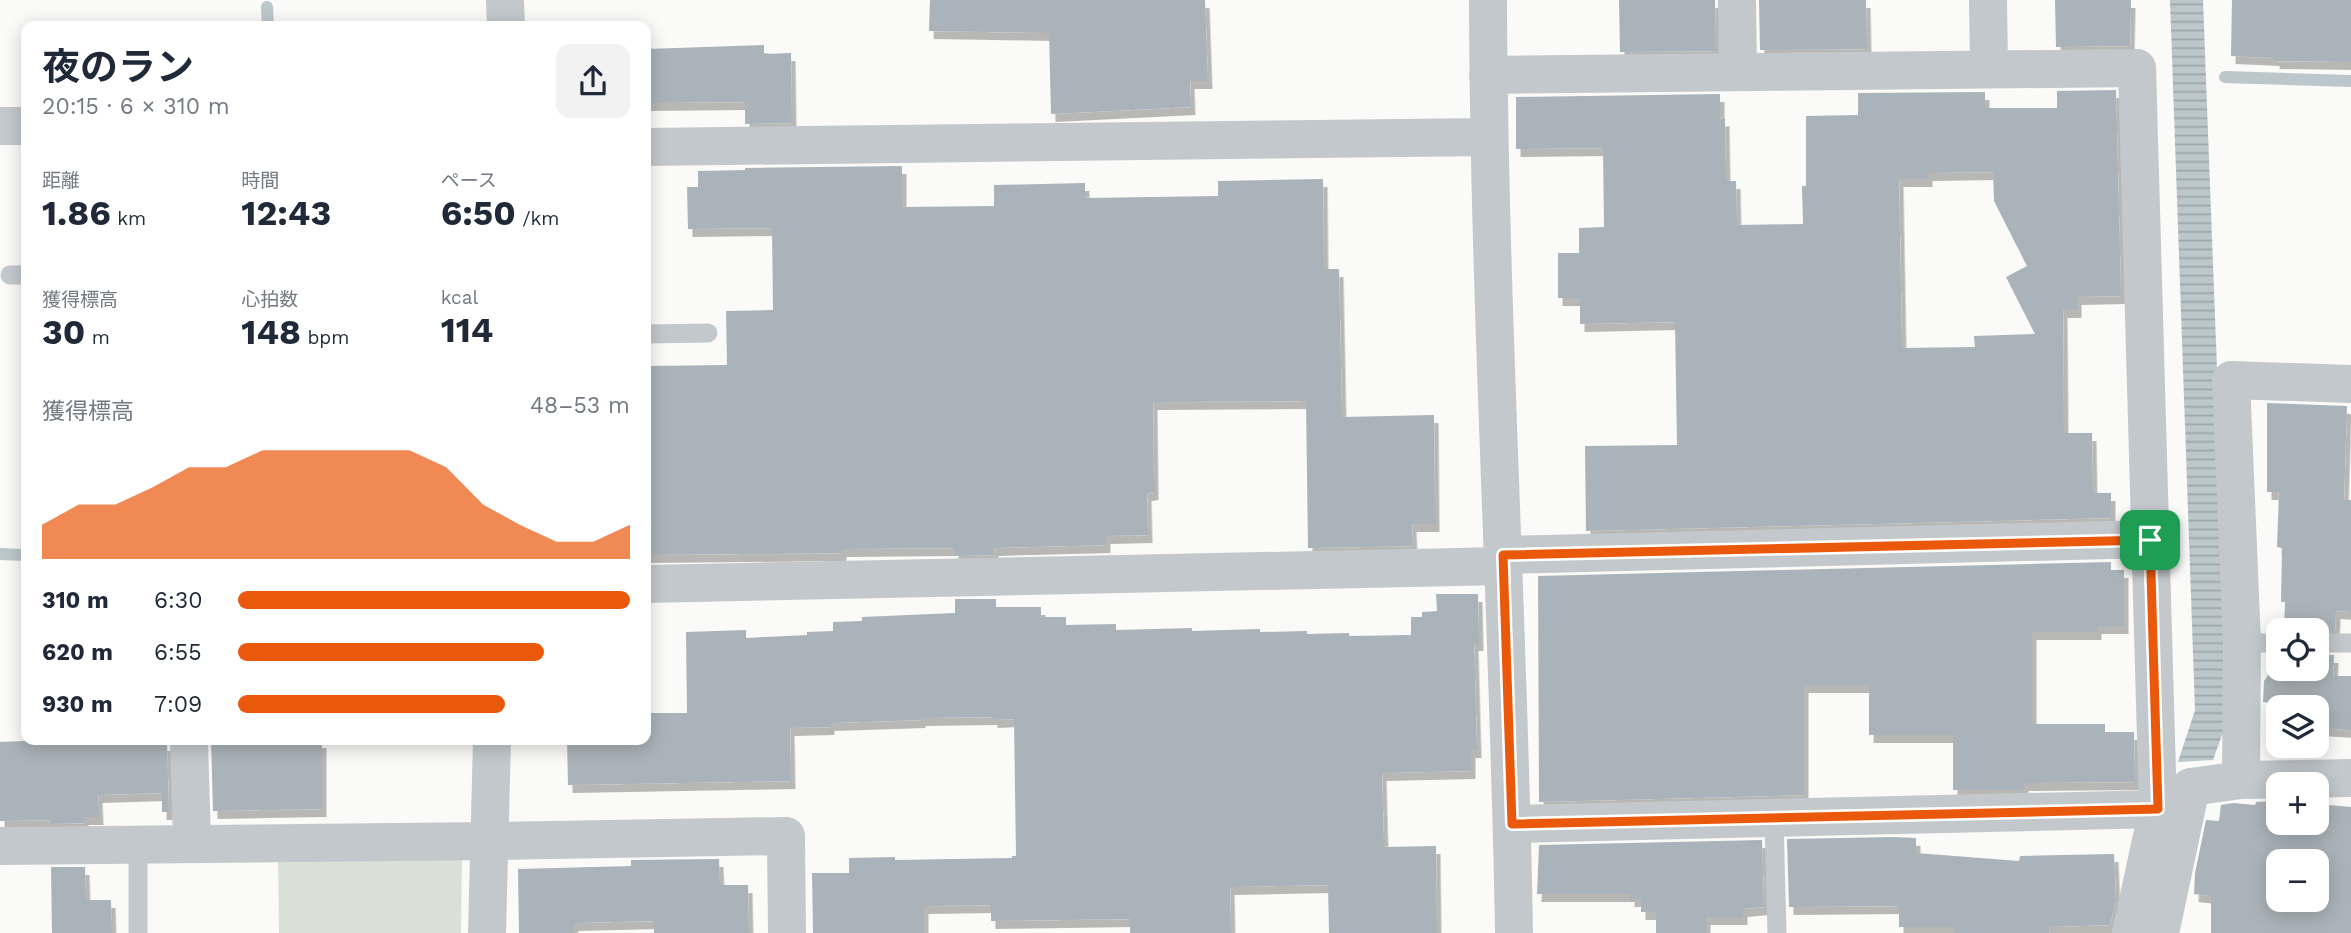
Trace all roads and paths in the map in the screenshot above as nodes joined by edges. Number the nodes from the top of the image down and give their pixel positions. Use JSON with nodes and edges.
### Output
{"nodes":[{"id":1,"x":505,"y":0,"type":"edge"},
{"id":2,"x":1488,"y":0,"type":"edge"},
{"id":3,"x":1737,"y":0,"type":"edge"},
{"id":4,"x":1988,"y":0,"type":"edge"},
{"id":5,"x":506,"y":21,"type":"edge"},
{"id":6,"x":1989,"y":69,"type":"junction"},
{"id":7,"x":1738,"y":72,"type":"junction"},
{"id":8,"x":1488,"y":75,"type":"junction"},
{"id":9,"x":0,"y":126,"type":"edge"},
{"id":10,"x":21,"y":126,"type":"edge"},
{"id":11,"x":1489,"y":137,"type":"junction"},
{"id":12,"x":651,"y":147,"type":"edge"},
{"id":13,"x":708,"y":333,"type":"dead end"},
{"id":14,"x":651,"y":334,"type":"edge"},
{"id":15,"x":2351,"y":384,"type":"edge"},
{"id":16,"x":2150,"y":540,"type":"junction"},
{"id":17,"x":1503,"y":561,"type":"junction"},
{"id":18,"x":651,"y":584,"type":"edge"},
{"id":19,"x":2260,"y":643,"type":"edge"},
{"id":20,"x":2329,"y":643,"type":"edge"},
{"id":21,"x":2351,"y":643,"type":"edge"},
{"id":22,"x":188,"y":745,"type":"edge"},
{"id":23,"x":492,"y":745,"type":"edge"},
{"id":24,"x":2351,"y":778,"type":"edge"},
{"id":25,"x":2241,"y":780,"type":"junction"},
{"id":26,"x":2191,"y":787,"type":"junction"},
{"id":27,"x":2158,"y":809,"type":"junction"},
{"id":28,"x":1774,"y":818,"type":"junction"},
{"id":29,"x":1512,"y":824,"type":"junction"},
{"id":30,"x":490,"y":841,"type":"junction"},
{"id":31,"x":192,"y":844,"type":"junction"},
{"id":32,"x":138,"y":845,"type":"junction"},
{"id":33,"x":0,"y":846,"type":"edge"},
{"id":34,"x":138,"y":933,"type":"edge"},
{"id":35,"x":487,"y":933,"type":"edge"},
{"id":36,"x":787,"y":933,"type":"edge"},
{"id":37,"x":1514,"y":933,"type":"edge"},
{"id":38,"x":1777,"y":933,"type":"edge"},
{"id":39,"x":2131,"y":933,"type":"edge"},
{"id":40,"x":2160,"y":933,"type":"edge"}],
"edges":[{"from":1,"to":5,"type":"street"},
{"from":2,"to":8,"type":"street"},
{"from":3,"to":7,"type":"street"},
{"from":4,"to":6,"type":"street"},
{"from":6,"to":7,"type":"street"},
{"from":6,"to":16,"type":"street"},
{"from":7,"to":8,"type":"street"},
{"from":8,"to":11,"type":"street"},
{"from":9,"to":10,"type":"street"},
{"from":11,"to":12,"type":"street"},
{"from":11,"to":17,"type":"street"},
{"from":13,"to":14,"type":"lane"},
{"from":15,"to":19,"type":"street"},
{"from":16,"to":17,"type":"street"},
{"from":16,"to":27,"type":"street"},
{"from":17,"to":18,"type":"street"},
{"from":17,"to":29,"type":"street"},
{"from":19,"to":25,"type":"street"},
{"from":20,"to":21,"type":"lane"},
{"from":22,"to":31,"type":"street"},
{"from":23,"to":30,"type":"street"},
{"from":24,"to":25,"type":"street"},
{"from":25,"to":26,"type":"street"},
{"from":26,"to":27,"type":"street"},
{"from":26,"to":40,"type":"street"},
{"from":27,"to":28,"type":"street"},
{"from":27,"to":39,"type":"street"},
{"from":28,"to":29,"type":"street"},
{"from":28,"to":38,"type":"lane"},
{"from":29,"to":37,"type":"street"},
{"from":30,"to":31,"type":"street"},
{"from":30,"to":35,"type":"street"},
{"from":30,"to":36,"type":"street"},
{"from":31,"to":32,"type":"street"},
{"from":32,"to":33,"type":"street"},
{"from":32,"to":34,"type":"lane"}]}
